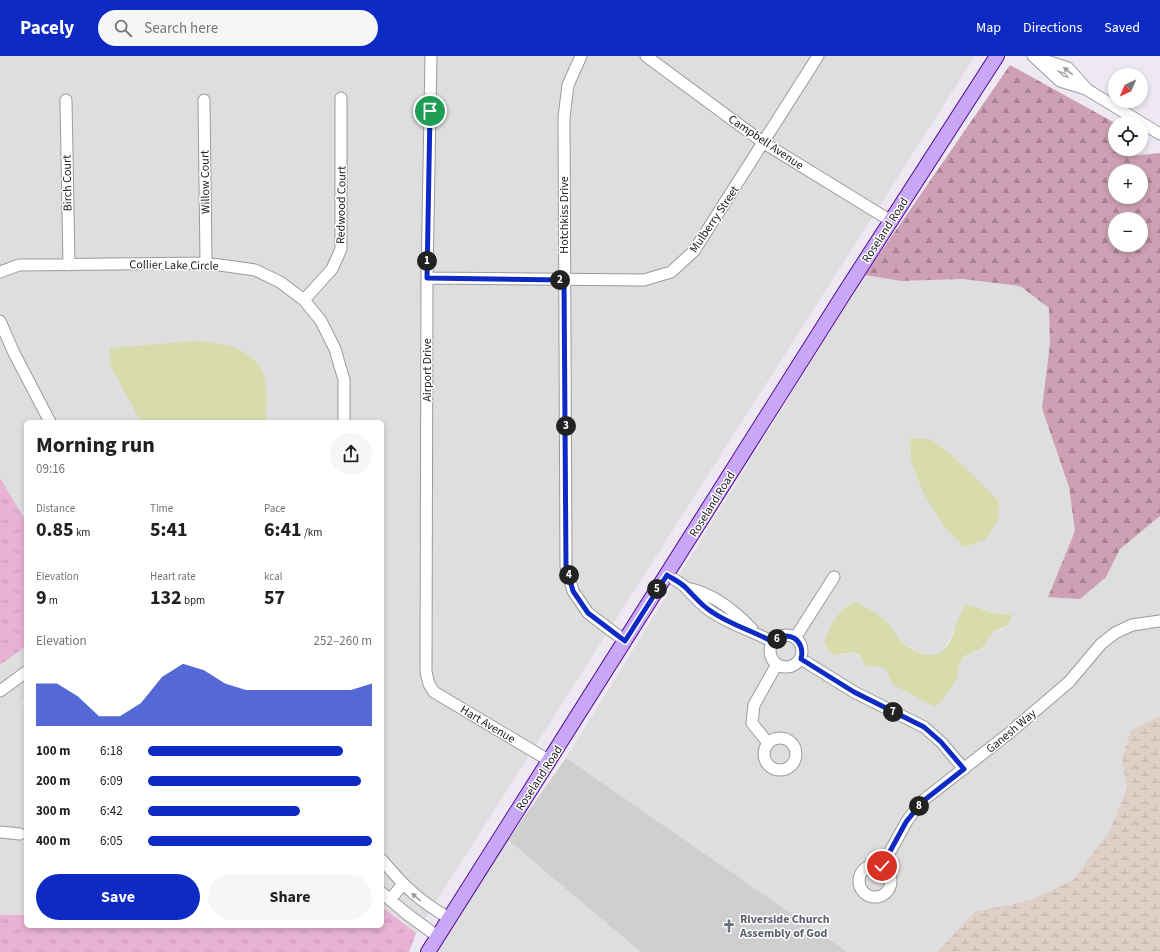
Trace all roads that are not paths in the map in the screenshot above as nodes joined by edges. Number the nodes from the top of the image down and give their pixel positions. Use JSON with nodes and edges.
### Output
{"nodes":[{"id":1,"x":432,"y":56,"type":"edge"},
{"id":2,"x":581,"y":56,"type":"edge"},
{"id":3,"x":646,"y":56,"type":"edge"},
{"id":4,"x":818,"y":56,"type":"edge"},
{"id":5,"x":997,"y":56,"type":"edge"},
{"id":6,"x":1033,"y":56,"type":"edge"},
{"id":7,"x":341,"y":98,"type":"dead end"},
{"id":8,"x":66,"y":100,"type":"dead end"},
{"id":9,"x":204,"y":100,"type":"dead end"},
{"id":10,"x":1160,"y":134,"type":"edge"},
{"id":11,"x":764,"y":143,"type":"junction"},
{"id":12,"x":891,"y":221,"type":"junction"},
{"id":13,"x":206,"y":263,"type":"junction"},
{"id":14,"x":69,"y":265,"type":"junction"},
{"id":15,"x":0,"y":272,"type":"edge"},
{"id":16,"x":427,"y":278,"type":"junction"},
{"id":17,"x":564,"y":280,"type":"junction"},
{"id":18,"x":304,"y":300,"type":"junction"},
{"id":19,"x":0,"y":321,"type":"edge"},
{"id":20,"x":49,"y":420,"type":"edge"},
{"id":21,"x":344,"y":420,"type":"edge"},
{"id":22,"x":667,"y":575,"type":"junction"},
{"id":23,"x":834,"y":577,"type":"dead end"},
{"id":24,"x":704,"y":599,"type":"junction"},
{"id":25,"x":728,"y":607,"type":"junction"},
{"id":26,"x":721,"y":618,"type":"junction"},
{"id":27,"x":1160,"y":621,"type":"edge"},
{"id":28,"x":754,"y":631,"type":"junction"},
{"id":29,"x":795,"y":638,"type":"junction"},
{"id":30,"x":625,"y":641,"type":"junction"},
{"id":31,"x":773,"y":642,"type":"junction"},
{"id":32,"x":801,"y":659,"type":"junction"},
{"id":33,"x":777,"y":664,"type":"junction"},
{"id":34,"x":24,"y":673,"type":"edge"},
{"id":35,"x":429,"y":684,"type":"joint"},
{"id":36,"x":0,"y":691,"type":"edge"},
{"id":37,"x":768,"y":743,"type":"dead end"},
{"id":38,"x":550,"y":761,"type":"junction"},
{"id":39,"x":964,"y":769,"type":"junction"},
{"id":40,"x":0,"y":832,"type":"edge"},
{"id":41,"x":20,"y":834,"type":"dead end"},
{"id":42,"x":384,"y":862,"type":"edge"},
{"id":43,"x":882,"y":866,"type":"dead end"},
{"id":44,"x":402,"y":885,"type":"junction"},
{"id":45,"x":386,"y":897,"type":"edge"},
{"id":46,"x":448,"y":918,"type":"junction"},
{"id":47,"x":438,"y":936,"type":"junction"},
{"id":48,"x":428,"y":952,"type":"edge"}],
"edges":[{"from":1,"to":16,"type":"street","name":"Airport Drive"},
{"from":2,"to":17,"type":"street","name":"Hotchkiss Drive"},
{"from":3,"to":11,"type":"street","name":"Campbell Avenue"},
{"from":4,"to":11,"type":"street","name":"Mulberry Street"},
{"from":5,"to":12,"type":"main road","name":"Roseland Road"},
{"from":6,"to":10,"type":"street"},
{"from":7,"to":18,"type":"street","name":"Redwood Court"},
{"from":8,"to":14,"type":"street","name":"Birch Court"},
{"from":9,"to":13,"type":"street","name":"Willow Court"},
{"from":11,"to":12,"type":"street","name":"Campbell Avenue"},
{"from":11,"to":17,"type":"street","name":"Mulberry Street"},
{"from":12,"to":22,"type":"main road","name":"Roseland Road"},
{"from":13,"to":14,"type":"street","name":"Collier Lake Circle"},
{"from":13,"to":18,"type":"street","name":"Collier Lake Circle"},
{"from":14,"to":15,"type":"street","name":"Collier Lake Circle"},
{"from":16,"to":17,"type":"street","name":"Mulberry Street"},
{"from":16,"to":35,"type":"street","name":"Airport Drive"},
{"from":17,"to":30,"type":"street","name":"Hotchkiss Drive"},
{"from":18,"to":21,"type":"street","name":"Collier Lake Circle"},
{"from":19,"to":20,"type":"street"},
{"from":22,"to":24,"type":"street"},
{"from":22,"to":30,"type":"main road","name":"Roseland Road"},
{"from":23,"to":29,"type":"street"},
{"from":24,"to":25,"type":"street"},
{"from":24,"to":26,"type":"street"},
{"from":25,"to":26,"type":"street"},
{"from":25,"to":28,"type":"street"},
{"from":26,"to":28,"type":"street"},
{"from":27,"to":39,"type":"street","name":"Ganesh Way"},
{"from":28,"to":31,"type":"street"},
{"from":29,"to":31,"type":"street"},
{"from":29,"to":32,"type":"street"},
{"from":30,"to":38,"type":"main road","name":"Roseland Road"},
{"from":31,"to":33,"type":"street"},
{"from":32,"to":33,"type":"street"},
{"from":32,"to":39,"type":"street"},
{"from":33,"to":37,"type":"street"},
{"from":34,"to":36,"type":"street"},
{"from":35,"to":38,"type":"street","name":"Hart Avenue"},
{"from":38,"to":46,"type":"main road","name":"Roseland Road"},
{"from":39,"to":43,"type":"street","name":"Ganesh Way"},
{"from":40,"to":41,"type":"street"},
{"from":42,"to":44,"type":"street"},
{"from":44,"to":45,"type":"street"},
{"from":46,"to":44,"type":"street","one_way":true},
{"from":45,"to":47,"type":"street"},
{"from":46,"to":47,"type":"main road","name":"Roseland Road"},
{"from":47,"to":48,"type":"main road","name":"Roseland Road"}]}
